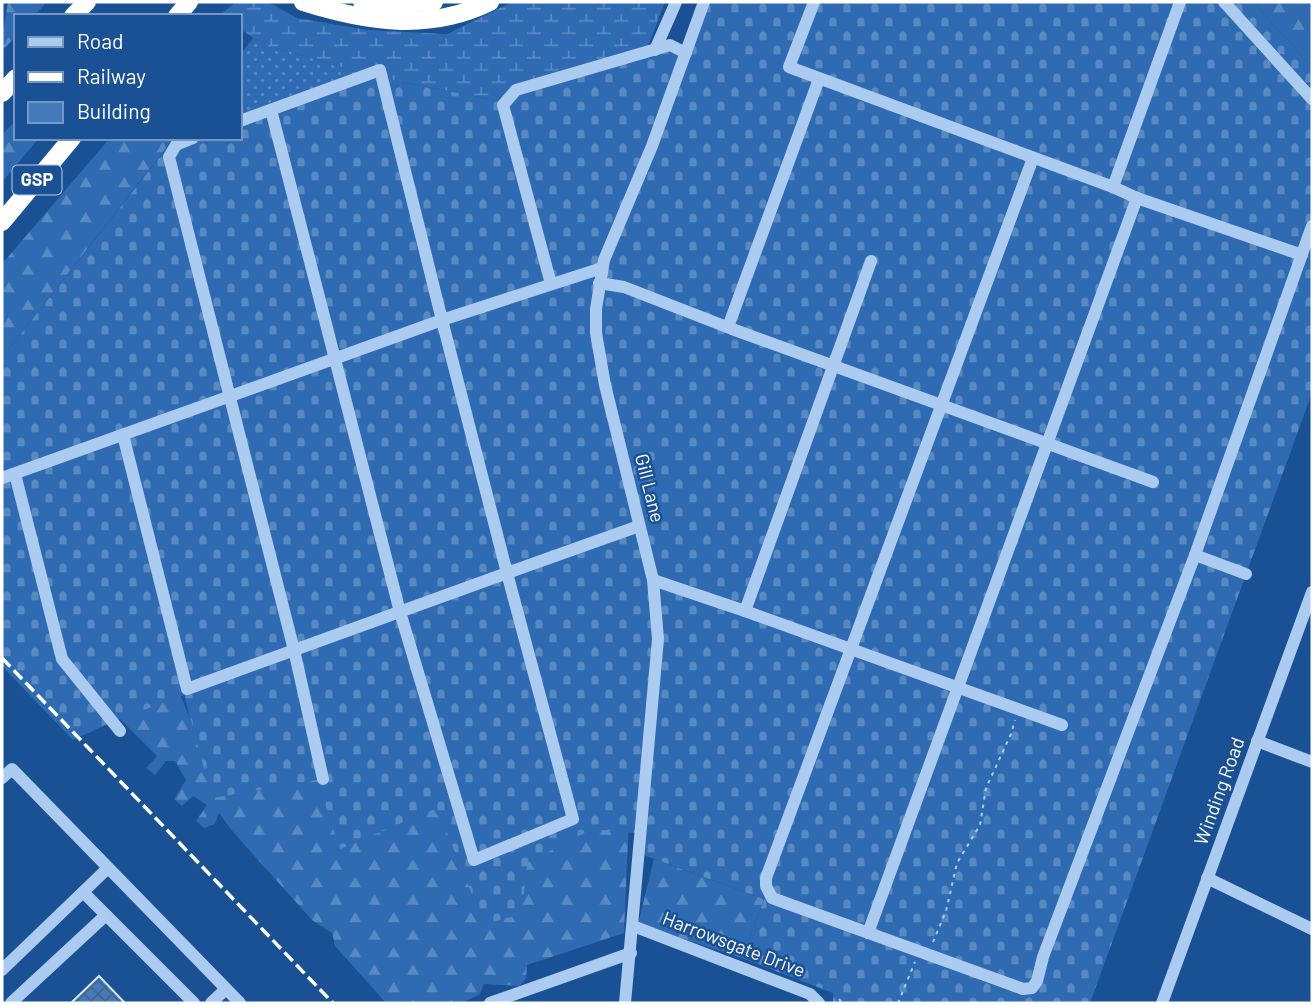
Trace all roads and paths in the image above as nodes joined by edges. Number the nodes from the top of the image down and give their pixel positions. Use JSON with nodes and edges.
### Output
{"nodes":[{"id":1,"x":362,"y":2,"type":"edge"},
{"id":2,"x":434,"y":2,"type":"edge"},
{"id":3,"x":490,"y":2,"type":"edge"},
{"id":4,"x":676,"y":2,"type":"edge"},
{"id":5,"x":704,"y":2,"type":"edge"},
{"id":6,"x":814,"y":2,"type":"edge"},
{"id":7,"x":1180,"y":2,"type":"edge"},
{"id":8,"x":1224,"y":2,"type":"edge"},
{"id":9,"x":312,"y":4,"type":"edge"},
{"id":10,"x":655,"y":50,"type":"junction"},
{"id":11,"x":686,"y":53,"type":"junction"},
{"id":12,"x":819,"y":79,"type":"junction"},
{"id":13,"x":14,"y":80,"type":"edge"},
{"id":14,"x":2,"y":93,"type":"edge"},
{"id":15,"x":1312,"y":99,"type":"edge"},
{"id":16,"x":271,"y":110,"type":"junction"},
{"id":17,"x":242,"y":120,"type":"edge"},
{"id":18,"x":70,"y":140,"type":"edge"},
{"id":19,"x":188,"y":140,"type":"edge"},
{"id":20,"x":1032,"y":158,"type":"junction"},
{"id":21,"x":1113,"y":187,"type":"junction"},
{"id":22,"x":1137,"y":198,"type":"junction"},
{"id":23,"x":2,"y":222,"type":"edge"},
{"id":24,"x":1312,"y":226,"type":"edge"},
{"id":25,"x":1302,"y":255,"type":"junction"},
{"id":26,"x":871,"y":261,"type":"dead end"},
{"id":27,"x":602,"y":268,"type":"junction"},
{"id":28,"x":599,"y":283,"type":"junction"},
{"id":29,"x":551,"y":284,"type":"junction"},
{"id":30,"x":442,"y":320,"type":"junction"},
{"id":31,"x":728,"y":327,"type":"junction"},
{"id":32,"x":335,"y":359,"type":"junction"},
{"id":33,"x":833,"y":365,"type":"junction"},
{"id":34,"x":229,"y":397,"type":"junction"},
{"id":35,"x":940,"y":404,"type":"junction"},
{"id":36,"x":123,"y":436,"type":"junction"},
{"id":37,"x":1048,"y":443,"type":"junction"},
{"id":38,"x":15,"y":474,"type":"junction"},
{"id":39,"x":2,"y":478,"type":"edge"},
{"id":40,"x":1153,"y":482,"type":"dead end"},
{"id":41,"x":639,"y":526,"type":"junction"},
{"id":42,"x":1195,"y":555,"type":"junction"},
{"id":43,"x":507,"y":573,"type":"junction"},
{"id":44,"x":1246,"y":574,"type":"dead end"},
{"id":45,"x":653,"y":580,"type":"junction"},
{"id":46,"x":1312,"y":592,"type":"edge"},
{"id":47,"x":745,"y":611,"type":"junction"},
{"id":48,"x":1309,"y":611,"type":"edge"},
{"id":49,"x":400,"y":612,"type":"junction"},
{"id":50,"x":850,"y":647,"type":"junction"},
{"id":51,"x":294,"y":650,"type":"junction"},
{"id":52,"x":959,"y":687,"type":"junction"},
{"id":53,"x":1018,"y":709,"type":"junction"},
{"id":54,"x":1062,"y":725,"type":"dead end"},
{"id":55,"x":120,"y":731,"type":"dead end"},
{"id":56,"x":1257,"y":741,"type":"junction"},
{"id":57,"x":1312,"y":762,"type":"edge"},
{"id":58,"x":2,"y":778,"type":"edge"},
{"id":59,"x":323,"y":779,"type":"dead end"},
{"id":60,"x":108,"y":867,"type":"junction"},
{"id":61,"x":1207,"y":878,"type":"junction"},
{"id":62,"x":83,"y":892,"type":"junction"},
{"id":63,"x":106,"y":915,"type":"junction"},
{"id":64,"x":633,"y":926,"type":"junction"},
{"id":65,"x":1312,"y":929,"type":"edge"},
{"id":66,"x":868,"y":933,"type":"junction"},
{"id":67,"x":631,"y":953,"type":"junction"},
{"id":68,"x":924,"y":953,"type":"junction"},
{"id":69,"x":2,"y":970,"type":"edge"},
{"id":70,"x":226,"y":989,"type":"junction"},
{"id":71,"x":839,"y":999,"type":"dead end"},
{"id":72,"x":11,"y":1003,"type":"edge"},
{"id":73,"x":194,"y":1003,"type":"edge"},
{"id":74,"x":211,"y":1003,"type":"edge"},
{"id":75,"x":240,"y":1003,"type":"edge"},
{"id":76,"x":490,"y":1003,"type":"edge"},
{"id":77,"x":625,"y":1003,"type":"edge"},
{"id":78,"x":819,"y":1003,"type":"edge"},
{"id":79,"x":842,"y":1003,"type":"edge"},
{"id":80,"x":898,"y":1003,"type":"edge"},
{"id":81,"x":1162,"y":1003,"type":"edge"}],
"edges":[{"from":1,"to":2,"type":"highway"},
{"from":3,"to":9,"type":"highway"},
{"from":4,"to":10,"type":"street"},
{"from":5,"to":11,"type":"street","name":"Gill Lane"},
{"from":6,"to":12,"type":"street"},
{"from":7,"to":21,"type":"street"},
{"from":8,"to":15,"type":"street"},
{"from":10,"to":11,"type":"street"},
{"from":10,"to":29,"type":"street"},
{"from":11,"to":27,"type":"street","name":"Gill Lane"},
{"from":12,"to":20,"type":"street"},
{"from":12,"to":31,"type":"street"},
{"from":13,"to":14,"type":"highway"},
{"from":16,"to":17,"type":"street"},
{"from":16,"to":30,"type":"street"},
{"from":16,"to":32,"type":"street"},
{"from":18,"to":23,"type":"highway","number":"GSP"},
{"from":19,"to":34,"type":"street"},
{"from":20,"to":21,"type":"street"},
{"from":20,"to":35,"type":"street"},
{"from":21,"to":22,"type":"street"},
{"from":22,"to":25,"type":"street"},
{"from":22,"to":37,"type":"street"},
{"from":24,"to":25,"type":"street"},
{"from":25,"to":42,"type":"street"},
{"from":26,"to":33,"type":"street"},
{"from":27,"to":28,"type":"street","name":"Gill Lane"},
{"from":27,"to":29,"type":"street"},
{"from":28,"to":31,"type":"street"},
{"from":28,"to":41,"type":"street","name":"Gill Lane"},
{"from":29,"to":30,"type":"street"},
{"from":30,"to":32,"type":"street"},
{"from":30,"to":43,"type":"street"},
{"from":31,"to":33,"type":"street"},
{"from":32,"to":34,"type":"street"},
{"from":32,"to":49,"type":"street"},
{"from":33,"to":35,"type":"street"},
{"from":33,"to":47,"type":"street"},
{"from":34,"to":36,"type":"street"},
{"from":34,"to":51,"type":"street"},
{"from":35,"to":37,"type":"street"},
{"from":35,"to":50,"type":"street"},
{"from":36,"to":38,"type":"street"},
{"from":36,"to":51,"type":"street"},
{"from":37,"to":40,"type":"street"},
{"from":37,"to":52,"type":"street"},
{"from":38,"to":39,"type":"street"},
{"from":38,"to":55,"type":"street"},
{"from":41,"to":43,"type":"street"},
{"from":41,"to":45,"type":"street","name":"Gill Lane"},
{"from":42,"to":44,"type":"street"},
{"from":42,"to":68,"type":"street"},
{"from":43,"to":49,"type":"street"},
{"from":43,"to":49,"type":"street"},
{"from":45,"to":47,"type":"street"},
{"from":45,"to":64,"type":"street","name":"Gill Lane"},
{"from":46,"to":48,"type":"street","name":"Winding Road"},
{"from":47,"to":50,"type":"street"},
{"from":48,"to":56,"type":"street","name":"Winding Road"},
{"from":49,"to":51,"type":"street"},
{"from":50,"to":52,"type":"street"},
{"from":50,"to":66,"type":"street"},
{"from":51,"to":59,"type":"street"},
{"from":52,"to":53,"type":"street"},
{"from":52,"to":66,"type":"street"},
{"from":53,"to":54,"type":"street"},
{"from":53,"to":68,"type":"path"},
{"from":56,"to":57,"type":"street"},
{"from":56,"to":61,"type":"street","name":"Winding Road"},
{"from":58,"to":60,"type":"street"},
{"from":60,"to":62,"type":"street"},
{"from":60,"to":70,"type":"street"},
{"from":61,"to":65,"type":"street"},
{"from":61,"to":81,"type":"street","name":"Winding Road"},
{"from":62,"to":63,"type":"street"},
{"from":62,"to":69,"type":"street"},
{"from":63,"to":72,"type":"street"},
{"from":63,"to":73,"type":"street"},
{"from":64,"to":67,"type":"street","name":"Gill Lane"},
{"from":64,"to":78,"type":"street","name":"Harrowsgate Drive"},
{"from":66,"to":68,"type":"street"},
{"from":67,"to":76,"type":"street"},
{"from":67,"to":77,"type":"street","name":"Gill Lane"},
{"from":68,"to":80,"type":"path"},
{"from":70,"to":74,"type":"street"},
{"from":70,"to":75,"type":"street"},
{"from":71,"to":79,"type":"path"}]}
